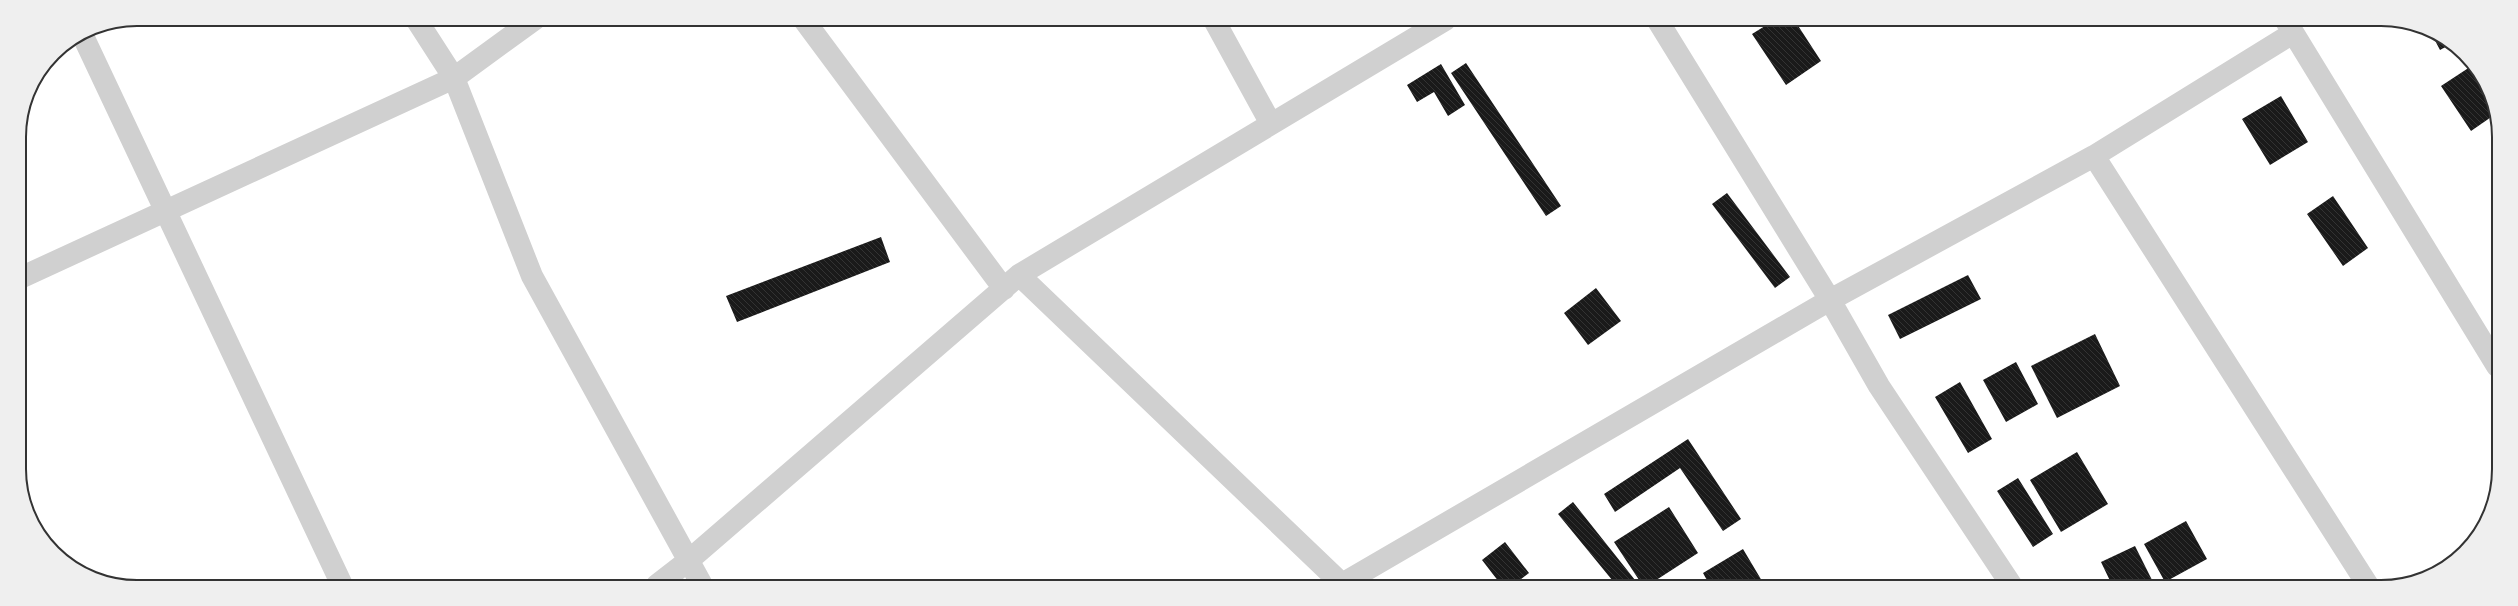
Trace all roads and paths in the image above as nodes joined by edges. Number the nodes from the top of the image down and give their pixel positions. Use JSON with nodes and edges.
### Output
{"nodes":[{"id":1,"x":421,"y":26,"type":"edge"},
{"id":2,"x":526,"y":26,"type":"edge"},
{"id":3,"x":809,"y":26,"type":"edge"},
{"id":4,"x":1217,"y":26,"type":"edge"},
{"id":5,"x":1435,"y":26,"type":"edge"},
{"id":6,"x":1661,"y":26,"type":"edge"},
{"id":7,"x":2290,"y":27,"type":"edge"},
{"id":8,"x":84,"y":39,"type":"edge"},
{"id":9,"x":454,"y":78,"type":"junction"},
{"id":10,"x":1271,"y":124,"type":"junction"},
{"id":11,"x":2094,"y":156,"type":"junction"},
{"id":12,"x":166,"y":211,"type":"junction"},
{"id":13,"x":26,"y":275,"type":"edge"},
{"id":14,"x":1012,"y":282,"type":"junction"},
{"id":15,"x":1830,"y":300,"type":"junction"},
{"id":16,"x":2492,"y":358,"type":"edge"},
{"id":17,"x":688,"y":561,"type":"junction"},
{"id":18,"x":340,"y":580,"type":"edge"},
{"id":19,"x":663,"y":580,"type":"edge"},
{"id":20,"x":699,"y":580,"type":"edge"},
{"id":21,"x":1338,"y":580,"type":"edge"},
{"id":22,"x":1352,"y":580,"type":"edge"},
{"id":23,"x":2008,"y":580,"type":"edge"},
{"id":24,"x":2365,"y":580,"type":"edge"}],
"edges":[{"from":1,"to":9,"type":"street"},
{"from":2,"to":9,"type":"street"},
{"from":3,"to":14,"type":"street"},
{"from":4,"to":10,"type":"street"},
{"from":5,"to":10,"type":"street"},
{"from":6,"to":15,"type":"street"},
{"from":7,"to":11,"type":"street"},
{"from":7,"to":16,"type":"street"},
{"from":8,"to":12,"type":"street"},
{"from":9,"to":12,"type":"street"},
{"from":9,"to":17,"type":"street"},
{"from":10,"to":14,"type":"street"},
{"from":11,"to":15,"type":"street"},
{"from":11,"to":24,"type":"street"},
{"from":12,"to":13,"type":"street"},
{"from":12,"to":18,"type":"street"},
{"from":14,"to":17,"type":"street"},
{"from":14,"to":21,"type":"street"},
{"from":15,"to":22,"type":"street"},
{"from":15,"to":23,"type":"street"},
{"from":17,"to":19,"type":"street"},
{"from":17,"to":20,"type":"street"}]}
